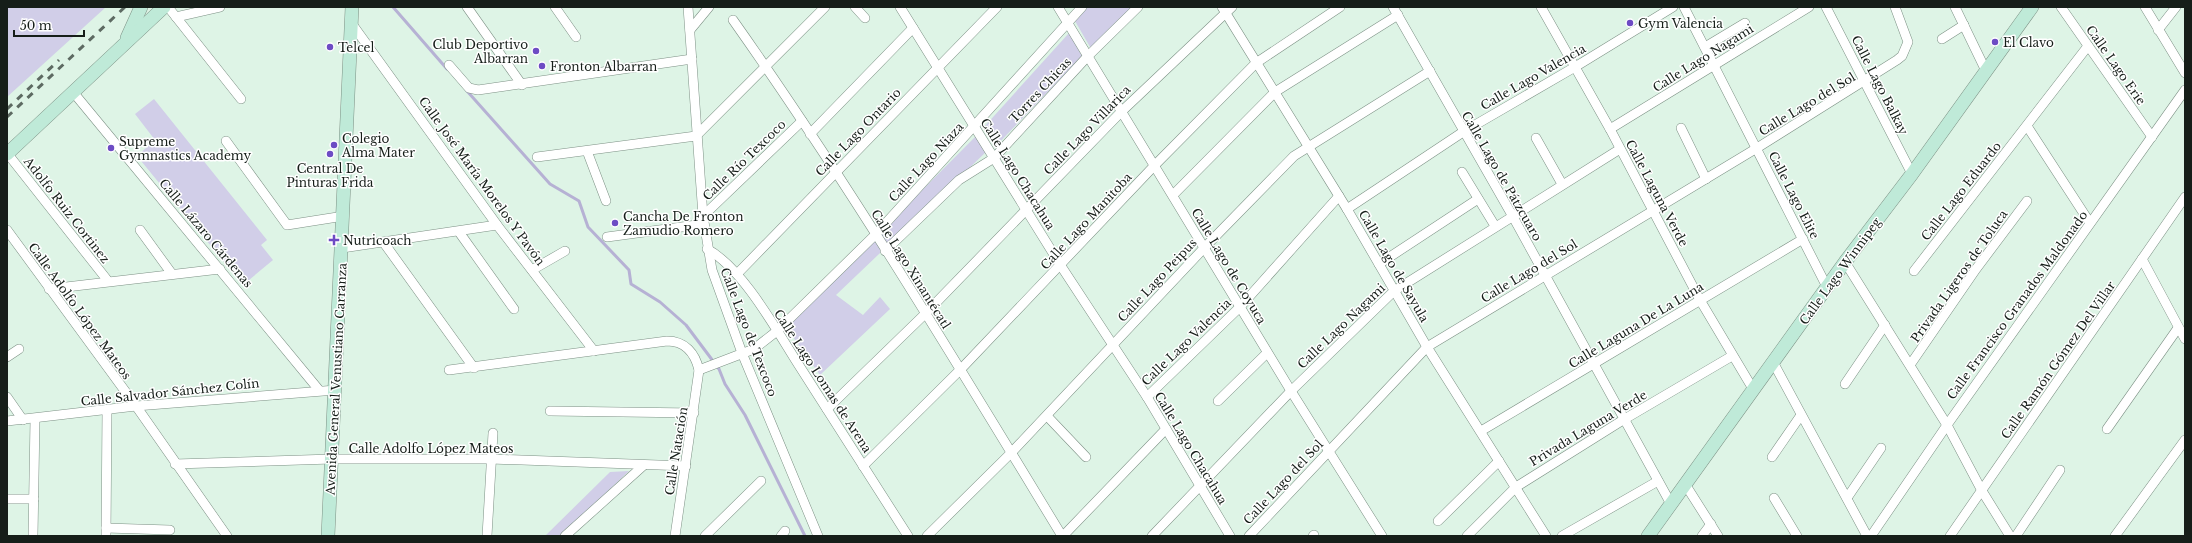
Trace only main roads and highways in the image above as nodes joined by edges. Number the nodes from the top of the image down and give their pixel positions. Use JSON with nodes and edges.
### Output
{"nodes":[{"id":1,"x":141,"y":7,"type":"edge"},
{"id":2,"x":164,"y":7,"type":"edge"},
{"id":3,"x":352,"y":7,"type":"edge"},
{"id":4,"x":2032,"y":7,"type":"edge"},
{"id":5,"x":124,"y":45,"type":"junction"},
{"id":6,"x":7,"y":153,"type":"edge"},
{"id":7,"x":328,"y":536,"type":"edge"},
{"id":8,"x":1648,"y":536,"type":"edge"}],
"edges":[{"from":1,"to":5,"type":"main road"},
{"from":2,"to":5,"type":"main road"},
{"from":3,"to":7,"type":"main road","name":"Avenida General Venustiano Carranza"},
{"from":4,"to":8,"type":"main road","name":"Calle Lago Winnipeg"},
{"from":5,"to":6,"type":"main road"}]}
